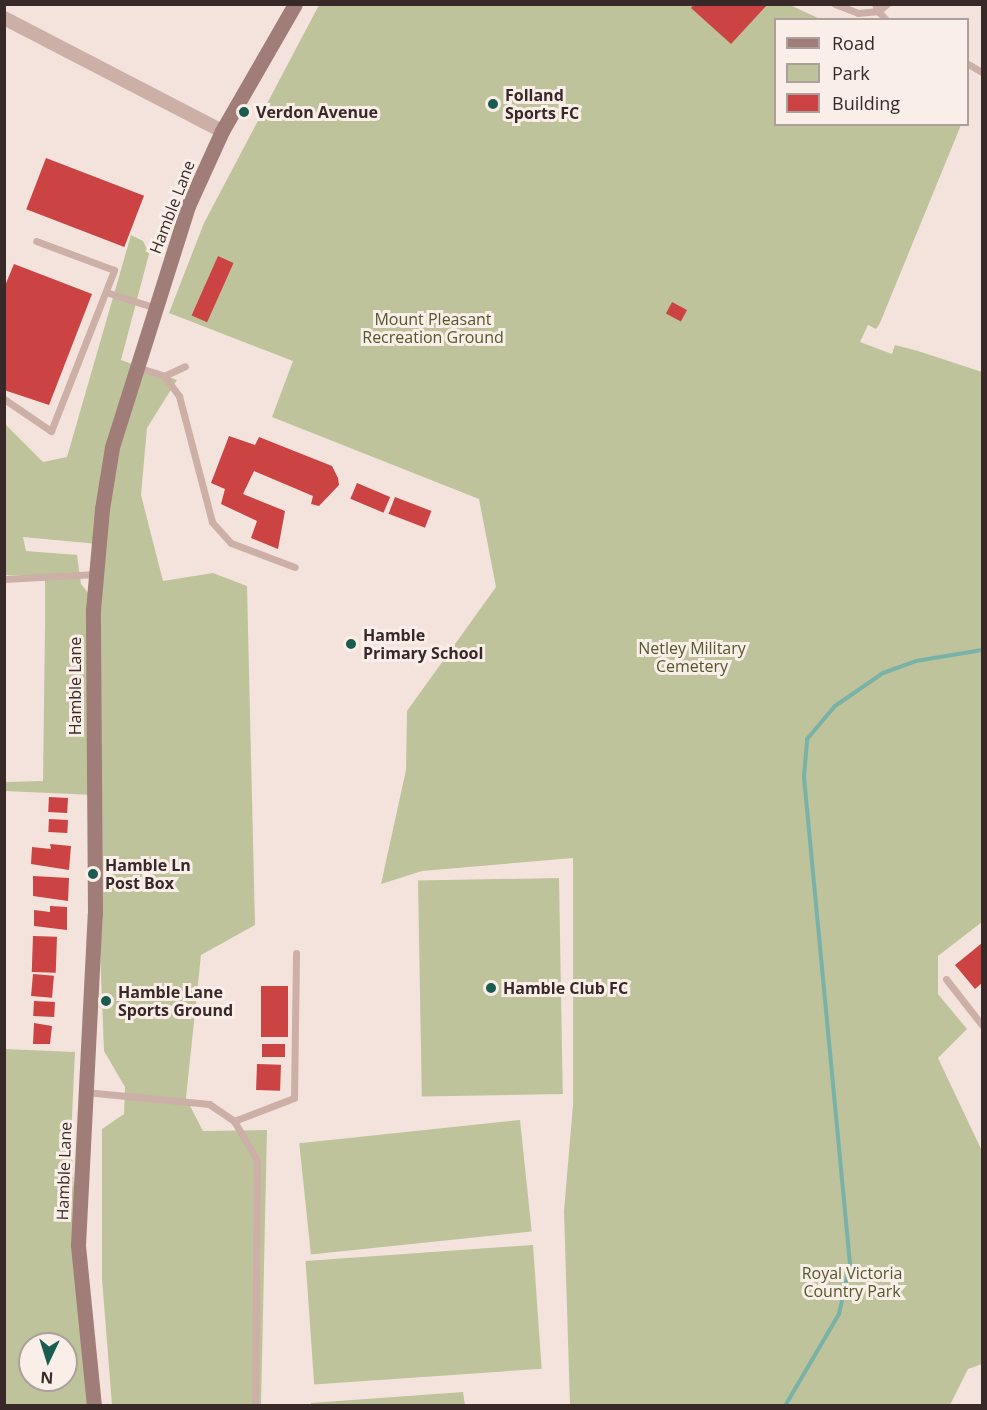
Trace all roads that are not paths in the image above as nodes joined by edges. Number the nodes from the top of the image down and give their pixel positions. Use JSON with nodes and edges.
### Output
{"nodes":[{"id":1,"x":295,"y":4,"type":"edge"},
{"id":2,"x":835,"y":4,"type":"edge"},
{"id":3,"x":886,"y":4,"type":"edge"},
{"id":4,"x":877,"y":8,"type":"edge"},
{"id":5,"x":4,"y":18,"type":"edge"},
{"id":6,"x":222,"y":131,"type":"junction"},
{"id":7,"x":36,"y":241,"type":"dead end"},
{"id":8,"x":106,"y":292,"type":"junction"},
{"id":9,"x":156,"y":308,"type":"junction"},
{"id":10,"x":185,"y":366,"type":"dead end"},
{"id":11,"x":137,"y":367,"type":"junction"},
{"id":12,"x":164,"y":376,"type":"junction"},
{"id":13,"x":4,"y":399,"type":"edge"},
{"id":14,"x":295,"y":567,"type":"dead end"},
{"id":15,"x":96,"y":574,"type":"junction"},
{"id":16,"x":4,"y":579,"type":"edge"},
{"id":17,"x":296,"y":953,"type":"dead end"},
{"id":18,"x":946,"y":979,"type":"dead end"},
{"id":19,"x":982,"y":1024,"type":"edge"},
{"id":20,"x":85,"y":1092,"type":"junction"},
{"id":21,"x":234,"y":1121,"type":"junction"},
{"id":22,"x":94,"y":1406,"type":"edge"},
{"id":23,"x":255,"y":1406,"type":"edge"}],
"edges":[{"from":1,"to":6,"type":"main road","name":"Hamble Lane"},
{"from":2,"to":4,"type":"lane"},
{"from":3,"to":4,"type":"lane"},
{"from":5,"to":6,"type":"street"},
{"from":6,"to":9,"type":"main road","name":"Hamble Lane"},
{"from":7,"to":8,"type":"lane"},
{"from":8,"to":9,"type":"lane"},
{"from":8,"to":13,"type":"lane"},
{"from":9,"to":11,"type":"main road","name":"Hamble Lane"},
{"from":10,"to":12,"type":"lane"},
{"from":11,"to":12,"type":"lane"},
{"from":11,"to":15,"type":"main road","name":"Hamble Lane"},
{"from":12,"to":14,"type":"lane"},
{"from":15,"to":16,"type":"lane"},
{"from":15,"to":20,"type":"main road","name":"Hamble Lane"},
{"from":17,"to":21,"type":"lane"},
{"from":18,"to":19,"type":"lane"},
{"from":20,"to":21,"type":"lane"},
{"from":20,"to":22,"type":"main road","name":"Hamble Lane"},
{"from":21,"to":23,"type":"lane"}]}
